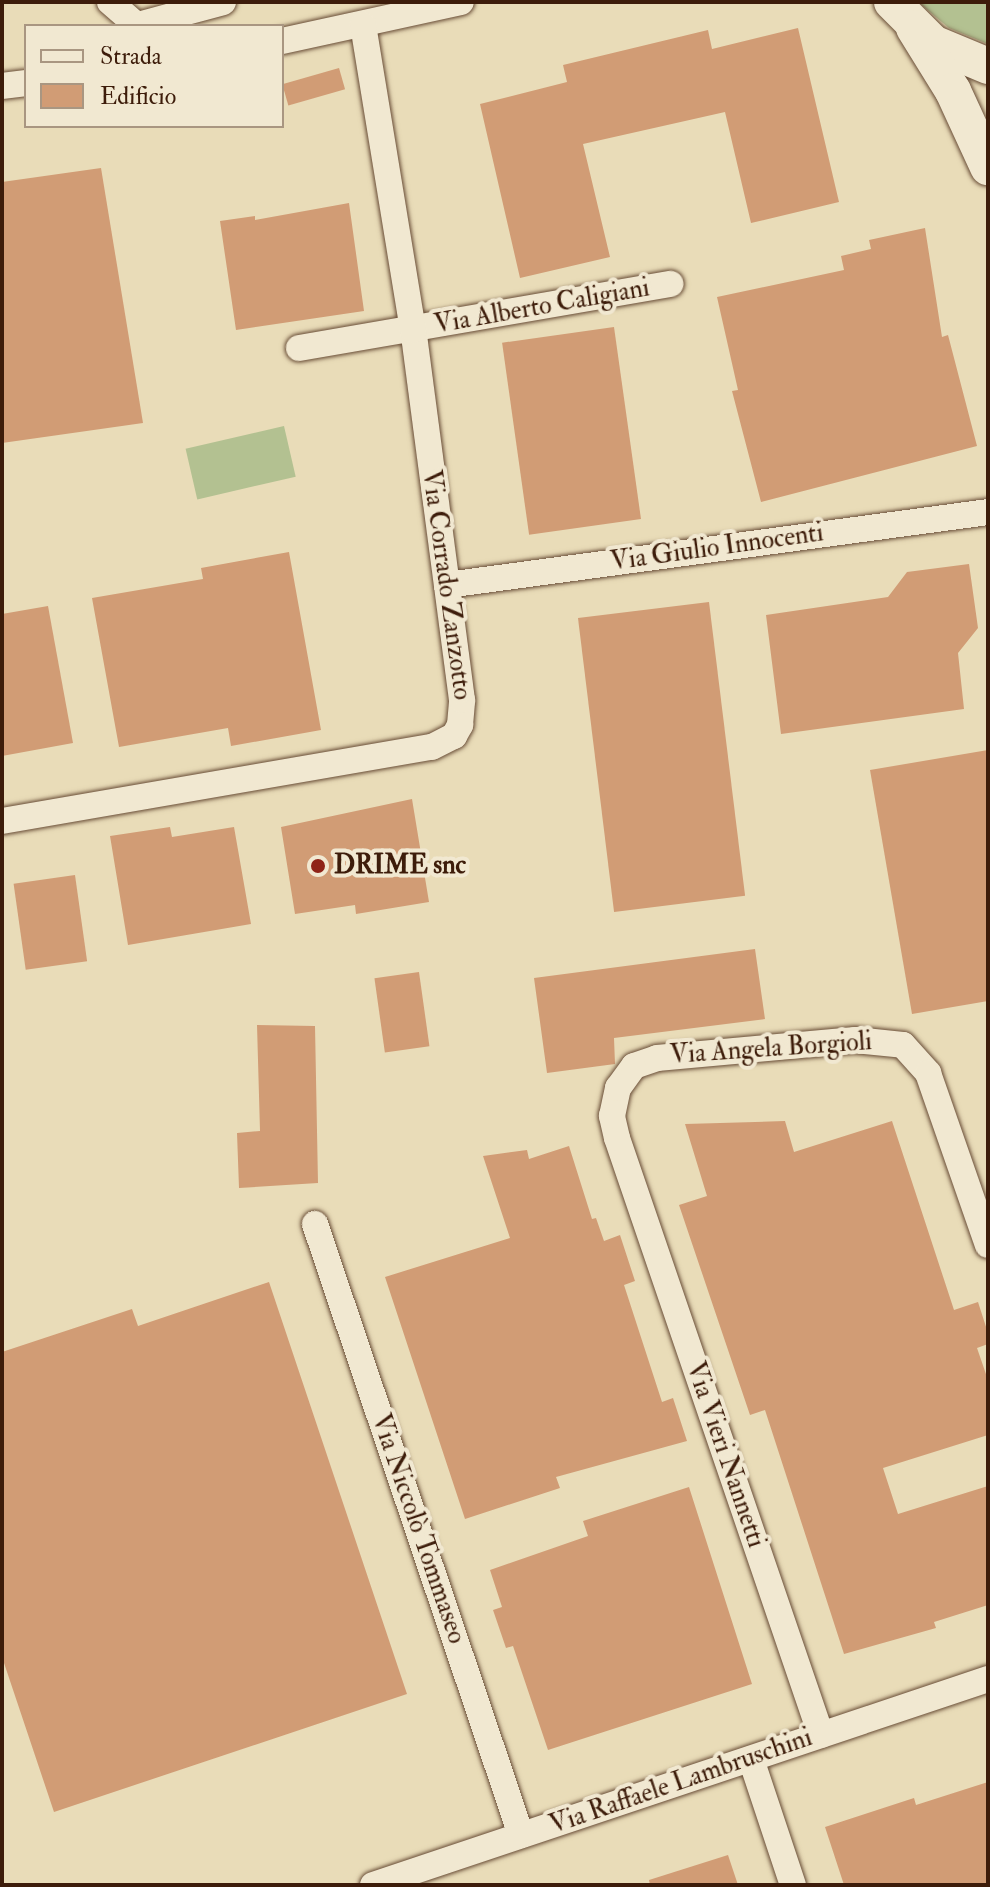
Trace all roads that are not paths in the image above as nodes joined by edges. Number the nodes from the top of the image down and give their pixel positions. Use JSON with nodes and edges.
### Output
{"nodes":[{"id":1,"x":110,"y":2,"type":"edge"},
{"id":2,"x":223,"y":2,"type":"edge"},
{"id":3,"x":461,"y":2,"type":"edge"},
{"id":4,"x":868,"y":2,"type":"edge"},
{"id":5,"x":904,"y":17,"type":"edge"},
{"id":6,"x":136,"y":24,"type":"edge"},
{"id":7,"x":145,"y":24,"type":"edge"},
{"id":8,"x":363,"y":25,"type":"junction"},
{"id":9,"x":284,"y":41,"type":"edge"},
{"id":10,"x":988,"y":66,"type":"edge"},
{"id":11,"x":24,"y":83,"type":"edge"},
{"id":12,"x":2,"y":86,"type":"edge"},
{"id":13,"x":988,"y":167,"type":"edge"},
{"id":14,"x":671,"y":284,"type":"dead end"},
{"id":15,"x":413,"y":330,"type":"junction"},
{"id":16,"x":299,"y":348,"type":"dead end"},
{"id":17,"x":988,"y":512,"type":"edge"},
{"id":18,"x":447,"y":585,"type":"junction"},
{"id":19,"x":2,"y":821,"type":"edge"},
{"id":20,"x":629,"y":1176,"type":"joint"},
{"id":21,"x":315,"y":1224,"type":"dead end"},
{"id":22,"x":988,"y":1245,"type":"edge"},
{"id":23,"x":988,"y":1679,"type":"edge"},
{"id":24,"x":821,"y":1735,"type":"junction"},
{"id":25,"x":751,"y":1759,"type":"junction"},
{"id":26,"x":521,"y":1835,"type":"junction"},
{"id":27,"x":442,"y":1874,"type":"edge"},
{"id":28,"x":373,"y":1885,"type":"edge"},
{"id":29,"x":793,"y":1885,"type":"edge"}],
"edges":[{"from":1,"to":6,"type":"street"},
{"from":2,"to":7,"type":"street"},
{"from":3,"to":8,"type":"street"},
{"from":4,"to":5,"type":"street"},
{"from":5,"to":10,"type":"street"},
{"from":5,"to":13,"type":"street"},
{"from":8,"to":9,"type":"street"},
{"from":8,"to":15,"type":"street","name":"Via Corrado Zanzotto"},
{"from":11,"to":12,"type":"street"},
{"from":14,"to":15,"type":"street","name":"Via Alberto Caligiani"},
{"from":15,"to":16,"type":"street","name":"Via Alberto Caligiani"},
{"from":15,"to":18,"type":"street","name":"Via Corrado Zanzotto"},
{"from":17,"to":18,"type":"street","name":"Via Giulio Innocenti"},
{"from":18,"to":19,"type":"street","name":"Via Corrado Zanzotto"},
{"from":20,"to":22,"type":"street","name":"Via Angela Borgioli"},
{"from":20,"to":24,"type":"street","name":"Via Vieri Nannetti"},
{"from":21,"to":26,"type":"street","name":"Via Niccolò Tommaseo"},
{"from":23,"to":24,"type":"street","name":"Via Raffaele Lambruschini"},
{"from":24,"to":25,"type":"street","name":"Via Raffaele Lambruschini"},
{"from":25,"to":26,"type":"street","name":"Via Raffaele Lambruschini"},
{"from":25,"to":29,"type":"street"},
{"from":26,"to":27,"type":"street","name":"Via Raffaele Lambruschini"},
{"from":27,"to":28,"type":"street","name":"Via Raffaele Lambruschini"}]}
